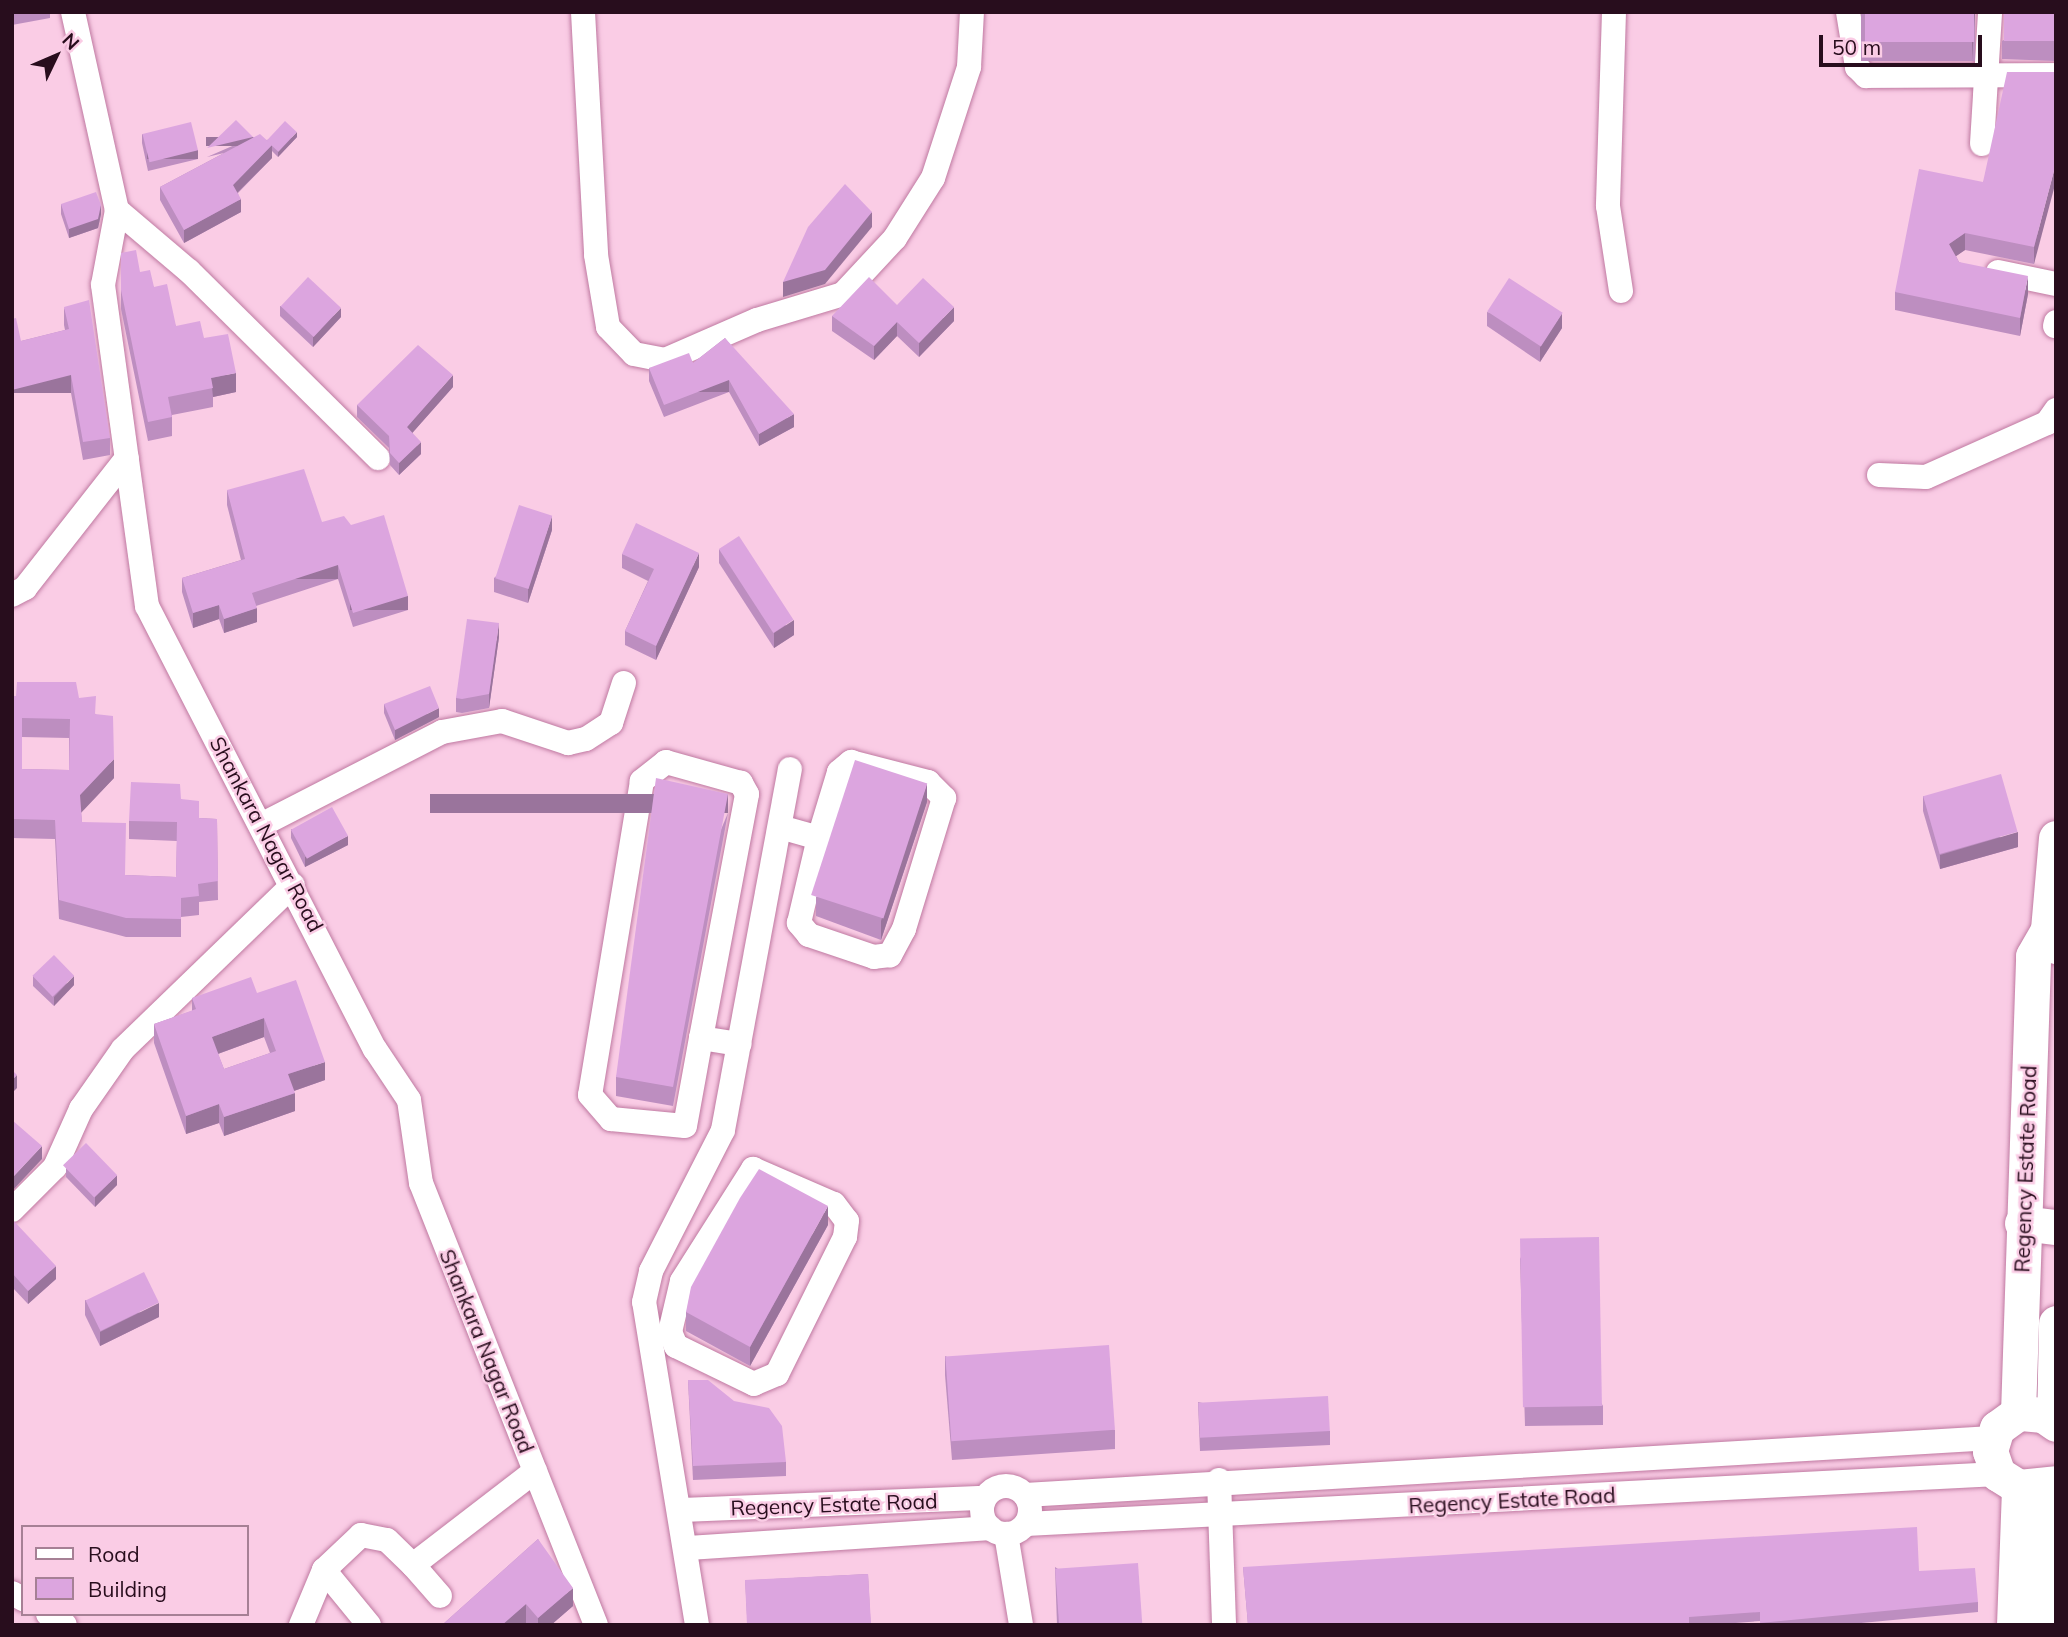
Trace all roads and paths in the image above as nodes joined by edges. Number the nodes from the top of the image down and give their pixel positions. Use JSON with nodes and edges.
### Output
{"nodes":[{"id":1,"x":73,"y":12,"type":"edge"},
{"id":2,"x":583,"y":12,"type":"edge"},
{"id":3,"x":972,"y":12,"type":"edge"},
{"id":4,"x":1614,"y":12,"type":"edge"},
{"id":5,"x":1848,"y":12,"type":"edge"},
{"id":6,"x":1990,"y":12,"type":"edge"},
{"id":7,"x":1991,"y":71,"type":"junction"},
{"id":8,"x":2056,"y":75,"type":"edge"},
{"id":9,"x":1982,"y":144,"type":"dead end"},
{"id":10,"x":117,"y":210,"type":"junction"},
{"id":11,"x":1976,"y":267,"type":"edge"},
{"id":12,"x":2056,"y":284,"type":"edge"},
{"id":13,"x":1621,"y":291,"type":"dead end"},
{"id":14,"x":2056,"y":410,"type":"edge"},
{"id":15,"x":127,"y":458,"type":"junction"},
{"id":16,"x":378,"y":458,"type":"dead end"},
{"id":17,"x":1879,"y":475,"type":"dead end"},
{"id":18,"x":12,"y":595,"type":"edge"},
{"id":19,"x":624,"y":683,"type":"dead end"},
{"id":20,"x":790,"y":769,"type":"dead end"},
{"id":21,"x":263,"y":824,"type":"junction"},
{"id":22,"x":780,"y":827,"type":"junction"},
{"id":23,"x":819,"y":838,"type":"junction"},
{"id":24,"x":2056,"y":838,"type":"edge"},
{"id":25,"x":293,"y":885,"type":"junction"},
{"id":26,"x":2052,"y":938,"type":"edge"},
{"id":27,"x":701,"y":1038,"type":"junction"},
{"id":28,"x":740,"y":1044,"type":"junction"},
{"id":29,"x":16,"y":1202,"type":"edge"},
{"id":30,"x":2039,"y":1225,"type":"edge"},
{"id":31,"x":678,"y":1226,"type":"junction"},
{"id":32,"x":706,"y":1240,"type":"junction"},
{"id":33,"x":2056,"y":1323,"type":"edge"},
{"id":34,"x":2018,"y":1413,"type":"junction"},
{"id":35,"x":2055,"y":1423,"type":"edge"},
{"id":36,"x":1992,"y":1438,"type":"junction"},
{"id":37,"x":1616,"y":1456,"type":"junction"},
{"id":38,"x":535,"y":1471,"type":"junction"},
{"id":39,"x":1219,"y":1480,"type":"junction"},
{"id":40,"x":2030,"y":1483,"type":"edge"},
{"id":41,"x":1617,"y":1493,"type":"junction"},
{"id":42,"x":1025,"y":1495,"type":"junction"},
{"id":43,"x":985,"y":1498,"type":"junction"},
{"id":44,"x":682,"y":1510,"type":"junction"},
{"id":45,"x":1222,"y":1516,"type":"junction"},
{"id":46,"x":1007,"y":1529,"type":"junction"},
{"id":47,"x":689,"y":1548,"type":"junction"},
{"id":48,"x":412,"y":1565,"type":"junction"},
{"id":49,"x":324,"y":1570,"type":"junction"},
{"id":50,"x":440,"y":1596,"type":"dead end"},
{"id":51,"x":301,"y":1625,"type":"edge"},
{"id":52,"x":369,"y":1625,"type":"edge"},
{"id":53,"x":596,"y":1625,"type":"edge"},
{"id":54,"x":697,"y":1625,"type":"edge"},
{"id":55,"x":1021,"y":1625,"type":"edge"},
{"id":56,"x":1224,"y":1625,"type":"edge"},
{"id":57,"x":2014,"y":1625,"type":"edge"},
{"id":58,"x":2039,"y":1625,"type":"edge"}],
"edges":[{"from":1,"to":10,"type":"street","name":"Shankara Nagar Road"},
{"from":2,"to":3,"type":"street"},
{"from":4,"to":13,"type":"street"},
{"from":5,"to":7,"type":"street"},
{"from":6,"to":7,"type":"street"},
{"from":7,"to":8,"type":"street"},
{"from":7,"to":9,"type":"street"},
{"from":10,"to":15,"type":"street","name":"Shankara Nagar Road"},
{"from":10,"to":16,"type":"street"},
{"from":11,"to":12,"type":"street"},
{"from":14,"to":17,"type":"street"},
{"from":15,"to":18,"type":"street"},
{"from":15,"to":21,"type":"street","name":"Shankara Nagar Road"},
{"from":19,"to":21,"type":"street"},
{"from":20,"to":22,"type":"street"},
{"from":21,"to":25,"type":"street","name":"Shankara Nagar Road"},
{"from":22,"to":23,"type":"street"},
{"from":22,"to":28,"type":"street"},
{"from":23,"to":23,"type":"street"},
{"from":24,"to":26,"type":"street"},
{"from":25,"to":29,"type":"street"},
{"from":25,"to":38,"type":"street","name":"Shankara Nagar Road"},
{"from":26,"to":30,"type":"street","name":"Regency Estate Road"},
{"from":27,"to":27,"type":"street"},
{"from":27,"to":28,"type":"street"},
{"from":28,"to":31,"type":"street"},
{"from":30,"to":34,"type":"street","name":"Regency Estate Road"},
{"from":31,"to":32,"type":"street"},
{"from":31,"to":44,"type":"street"},
{"from":32,"to":32,"type":"street"},
{"from":33,"to":35,"type":"street"},
{"from":34,"to":35,"type":"street"},
{"from":34,"to":36,"type":"street"},
{"from":36,"to":37,"type":"street","name":"Regency Estate Road"},
{"from":36,"to":40,"type":"street"},
{"from":37,"to":39,"type":"street","name":"Regency Estate Road"},
{"from":37,"to":41,"type":"street"},
{"from":38,"to":48,"type":"street"},
{"from":38,"to":53,"type":"street","name":"Shankara Nagar Road"},
{"from":39,"to":42,"type":"street","name":"Regency Estate Road"},
{"from":39,"to":45,"type":"street"},
{"from":40,"to":41,"type":"street","name":"Regency Estate Road"},
{"from":40,"to":57,"type":"street"},
{"from":40,"to":58,"type":"street"},
{"from":41,"to":45,"type":"street","name":"Regency Estate Road"},
{"from":42,"to":43,"type":"street","name":"Regency Estate Road"},
{"from":42,"to":46,"type":"street"},
{"from":43,"to":44,"type":"street","name":"Regency Estate Road"},
{"from":43,"to":46,"type":"street"},
{"from":44,"to":47,"type":"street"},
{"from":45,"to":46,"type":"street","name":"Regency Estate Road"},
{"from":45,"to":56,"type":"street"},
{"from":46,"to":47,"type":"street","name":"Regency Estate Road"},
{"from":46,"to":55,"type":"street"},
{"from":47,"to":54,"type":"street"},
{"from":48,"to":49,"type":"street"},
{"from":48,"to":50,"type":"street"},
{"from":49,"to":51,"type":"street"},
{"from":49,"to":52,"type":"street"}]}
